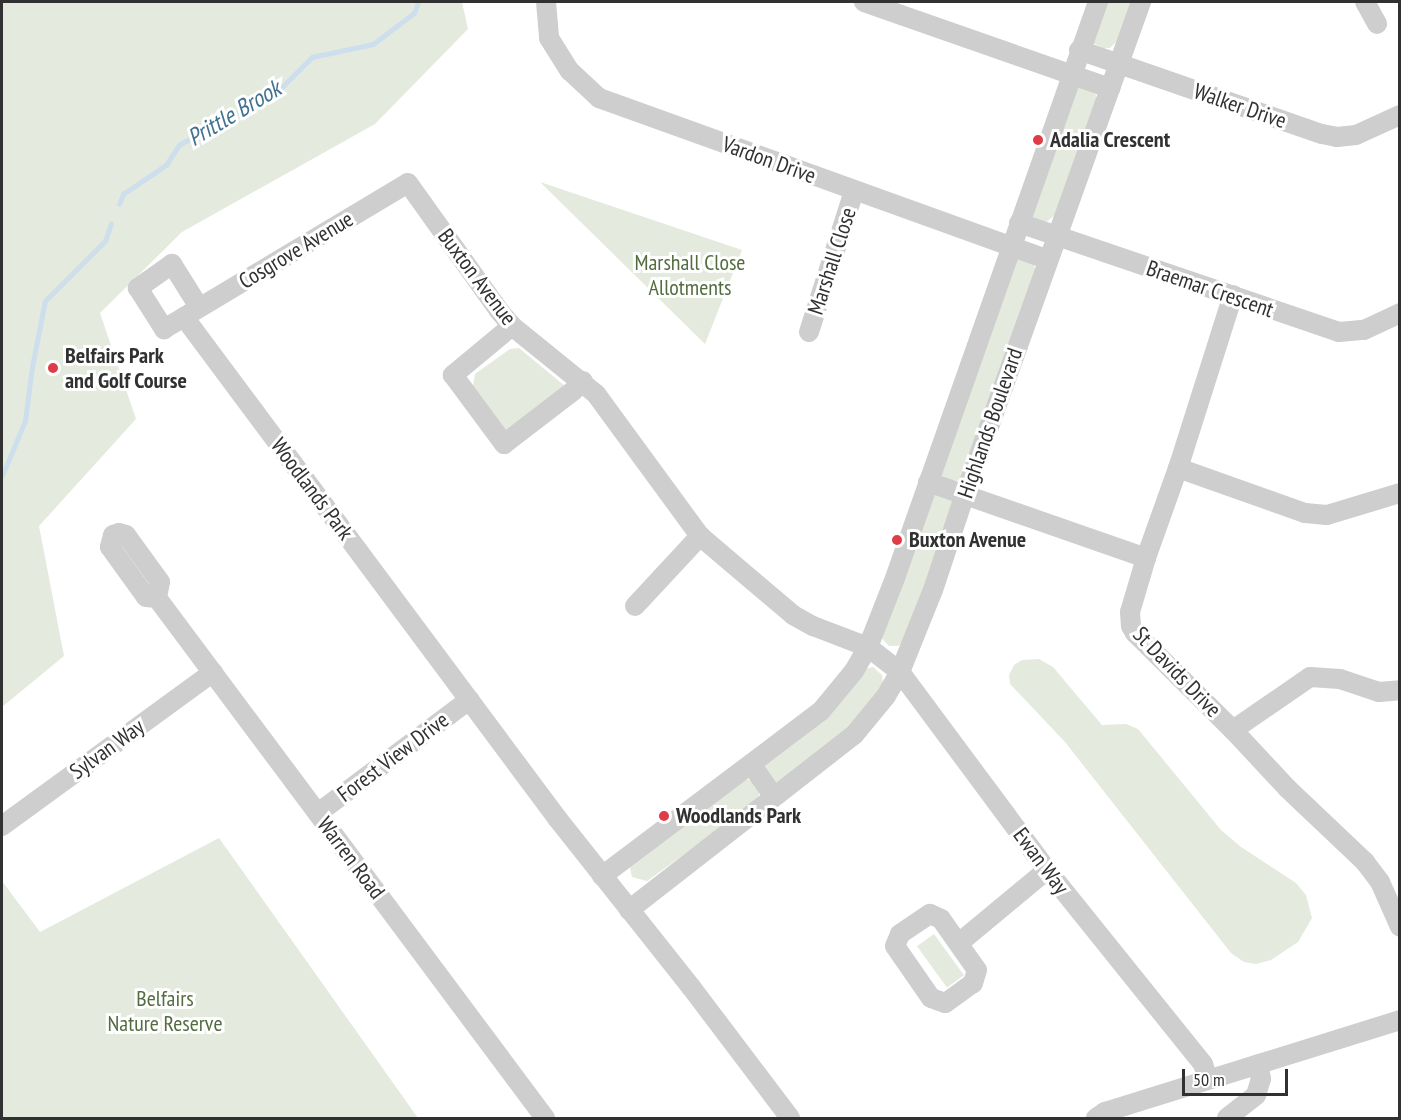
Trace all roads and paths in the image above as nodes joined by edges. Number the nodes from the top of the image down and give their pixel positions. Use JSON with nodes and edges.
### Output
{"nodes":[{"id":1,"x":546,"y":2,"type":"edge"},
{"id":2,"x":864,"y":2,"type":"edge"},
{"id":3,"x":1098,"y":2,"type":"edge"},
{"id":4,"x":1141,"y":2,"type":"edge"},
{"id":5,"x":1365,"y":2,"type":"edge"},
{"id":6,"x":1377,"y":24,"type":"dead end"},
{"id":7,"x":1079,"y":50,"type":"junction"},
{"id":8,"x":1119,"y":64,"type":"junction"},
{"id":9,"x":1071,"y":75,"type":"junction"},
{"id":10,"x":1110,"y":88,"type":"junction"},
{"id":11,"x":1400,"y":115,"type":"edge"},
{"id":12,"x":408,"y":183,"type":"joint"},
{"id":13,"x":855,"y":191,"type":"junction"},
{"id":14,"x":1019,"y":223,"type":"junction"},
{"id":15,"x":1057,"y":236,"type":"junction"},
{"id":16,"x":1011,"y":246,"type":"junction"},
{"id":17,"x":1048,"y":260,"type":"junction"},
{"id":18,"x":1233,"y":295,"type":"junction"},
{"id":19,"x":191,"y":312,"type":"joint"},
{"id":20,"x":1400,"y":313,"type":"edge"},
{"id":21,"x":512,"y":326,"type":"junction"},
{"id":22,"x":809,"y":332,"type":"dead end"},
{"id":23,"x":583,"y":381,"type":"junction"},
{"id":24,"x":1178,"y":468,"type":"junction"},
{"id":25,"x":928,"y":482,"type":"junction"},
{"id":26,"x":1400,"y":493,"type":"edge"},
{"id":27,"x":965,"y":494,"type":"junction"},
{"id":28,"x":700,"y":536,"type":"junction"},
{"id":29,"x":1146,"y":558,"type":"junction"},
{"id":30,"x":157,"y":598,"type":"dead end"},
{"id":31,"x":635,"y":606,"type":"dead end"},
{"id":32,"x":868,"y":647,"type":"junction"},
{"id":33,"x":213,"y":672,"type":"junction"},
{"id":34,"x":900,"y":672,"type":"junction"},
{"id":35,"x":1400,"y":690,"type":"edge"},
{"id":36,"x":469,"y":700,"type":"junction"},
{"id":37,"x":1233,"y":730,"type":"junction"},
{"id":38,"x":751,"y":764,"type":"junction"},
{"id":39,"x":774,"y":797,"type":"junction"},
{"id":40,"x":318,"y":813,"type":"junction"},
{"id":41,"x":2,"y":826,"type":"edge"},
{"id":42,"x":1047,"y":870,"type":"junction"},
{"id":43,"x":602,"y":876,"type":"junction"},
{"id":44,"x":629,"y":910,"type":"junction"},
{"id":45,"x":1400,"y":927,"type":"edge"},
{"id":46,"x":959,"y":943,"type":"junction"},
{"id":47,"x":1400,"y":1020,"type":"edge"},
{"id":48,"x":1258,"y":1064,"type":"junction"},
{"id":49,"x":1208,"y":1079,"type":"junction"},
{"id":50,"x":1132,"y":1112,"type":"edge"},
{"id":51,"x":545,"y":1119,"type":"edge"},
{"id":52,"x":790,"y":1119,"type":"edge"},
{"id":53,"x":1096,"y":1119,"type":"edge"},
{"id":54,"x":1227,"y":1119,"type":"edge"}],
"edges":[{"from":1,"to":13,"type":"street","name":"Vardon Drive"},
{"from":2,"to":9,"type":"street"},
{"from":3,"to":7,"type":"street","name":"Highlands Boulevard"},
{"from":4,"to":8,"type":"street","name":"Highlands Boulevard"},
{"from":5,"to":6,"type":"street"},
{"from":7,"to":8,"type":"street","name":"Walker Drive"},
{"from":7,"to":9,"type":"street","name":"Highlands Boulevard"},
{"from":8,"to":10,"type":"street","name":"Highlands Boulevard"},
{"from":8,"to":11,"type":"street","name":"Walker Drive"},
{"from":9,"to":10,"type":"street"},
{"from":9,"to":14,"type":"street","name":"Highlands Boulevard"},
{"from":10,"to":15,"type":"street","name":"Highlands Boulevard"},
{"from":12,"to":19,"type":"street","name":"Cosgrove Avenue"},
{"from":12,"to":21,"type":"street","name":"Buxton Avenue"},
{"from":13,"to":16,"type":"street","name":"Vardon Drive"},
{"from":13,"to":22,"type":"street","name":"Marshall Close"},
{"from":14,"to":15,"type":"street","name":"Braemar Crescent"},
{"from":14,"to":16,"type":"street","name":"Highlands Boulevard"},
{"from":15,"to":17,"type":"street","name":"Highlands Boulevard"},
{"from":15,"to":18,"type":"street","name":"Braemar Crescent"},
{"from":16,"to":17,"type":"street","name":"Vardon Drive"},
{"from":16,"to":25,"type":"street","name":"Highlands Boulevard"},
{"from":17,"to":27,"type":"street","name":"Highlands Boulevard"},
{"from":18,"to":20,"type":"street","name":"Braemar Crescent"},
{"from":18,"to":24,"type":"street","name":"St Davids Drive"},
{"from":19,"to":36,"type":"street","name":"Woodlands Park"},
{"from":21,"to":23,"type":"street","name":"Buxton Avenue"},
{"from":21,"to":23,"type":"street"},
{"from":23,"to":28,"type":"street","name":"Buxton Avenue"},
{"from":24,"to":26,"type":"street"},
{"from":24,"to":29,"type":"street","name":"St Davids Drive"},
{"from":25,"to":27,"type":"street"},
{"from":25,"to":32,"type":"street","name":"Highlands Boulevard"},
{"from":27,"to":29,"type":"street"},
{"from":27,"to":34,"type":"street","name":"Highlands Boulevard"},
{"from":28,"to":31,"type":"street"},
{"from":28,"to":32,"type":"street","name":"Buxton Avenue"},
{"from":29,"to":37,"type":"street","name":"St Davids Drive"},
{"from":30,"to":33,"type":"street","name":"Warren Road"},
{"from":32,"to":34,"type":"street","name":"Ewan Way"},
{"from":32,"to":38,"type":"street","name":"Highlands Boulevard"},
{"from":33,"to":40,"type":"street","name":"Warren Road"},
{"from":33,"to":41,"type":"street","name":"Sylvan Way"},
{"from":34,"to":39,"type":"street","name":"Highlands Boulevard"},
{"from":34,"to":42,"type":"street","name":"Ewan Way"},
{"from":35,"to":37,"type":"street"},
{"from":36,"to":40,"type":"street","name":"Forest View Drive"},
{"from":36,"to":43,"type":"street","name":"Woodlands Park"},
{"from":37,"to":45,"type":"street","name":"St Davids Drive"},
{"from":38,"to":39,"type":"street"},
{"from":38,"to":43,"type":"street","name":"Highlands Boulevard"},
{"from":39,"to":44,"type":"street","name":"Highlands Boulevard"},
{"from":40,"to":51,"type":"street","name":"Warren Road"},
{"from":42,"to":46,"type":"street"},
{"from":42,"to":49,"type":"street","name":"Ewan Way"},
{"from":43,"to":44,"type":"street","name":"Woodlands Park"},
{"from":44,"to":52,"type":"street","name":"Woodlands Park"},
{"from":46,"to":46,"type":"street"},
{"from":47,"to":48,"type":"street"},
{"from":48,"to":49,"type":"street"},
{"from":48,"to":54,"type":"street"},
{"from":49,"to":50,"type":"street"},
{"from":50,"to":53,"type":"street"}]}
